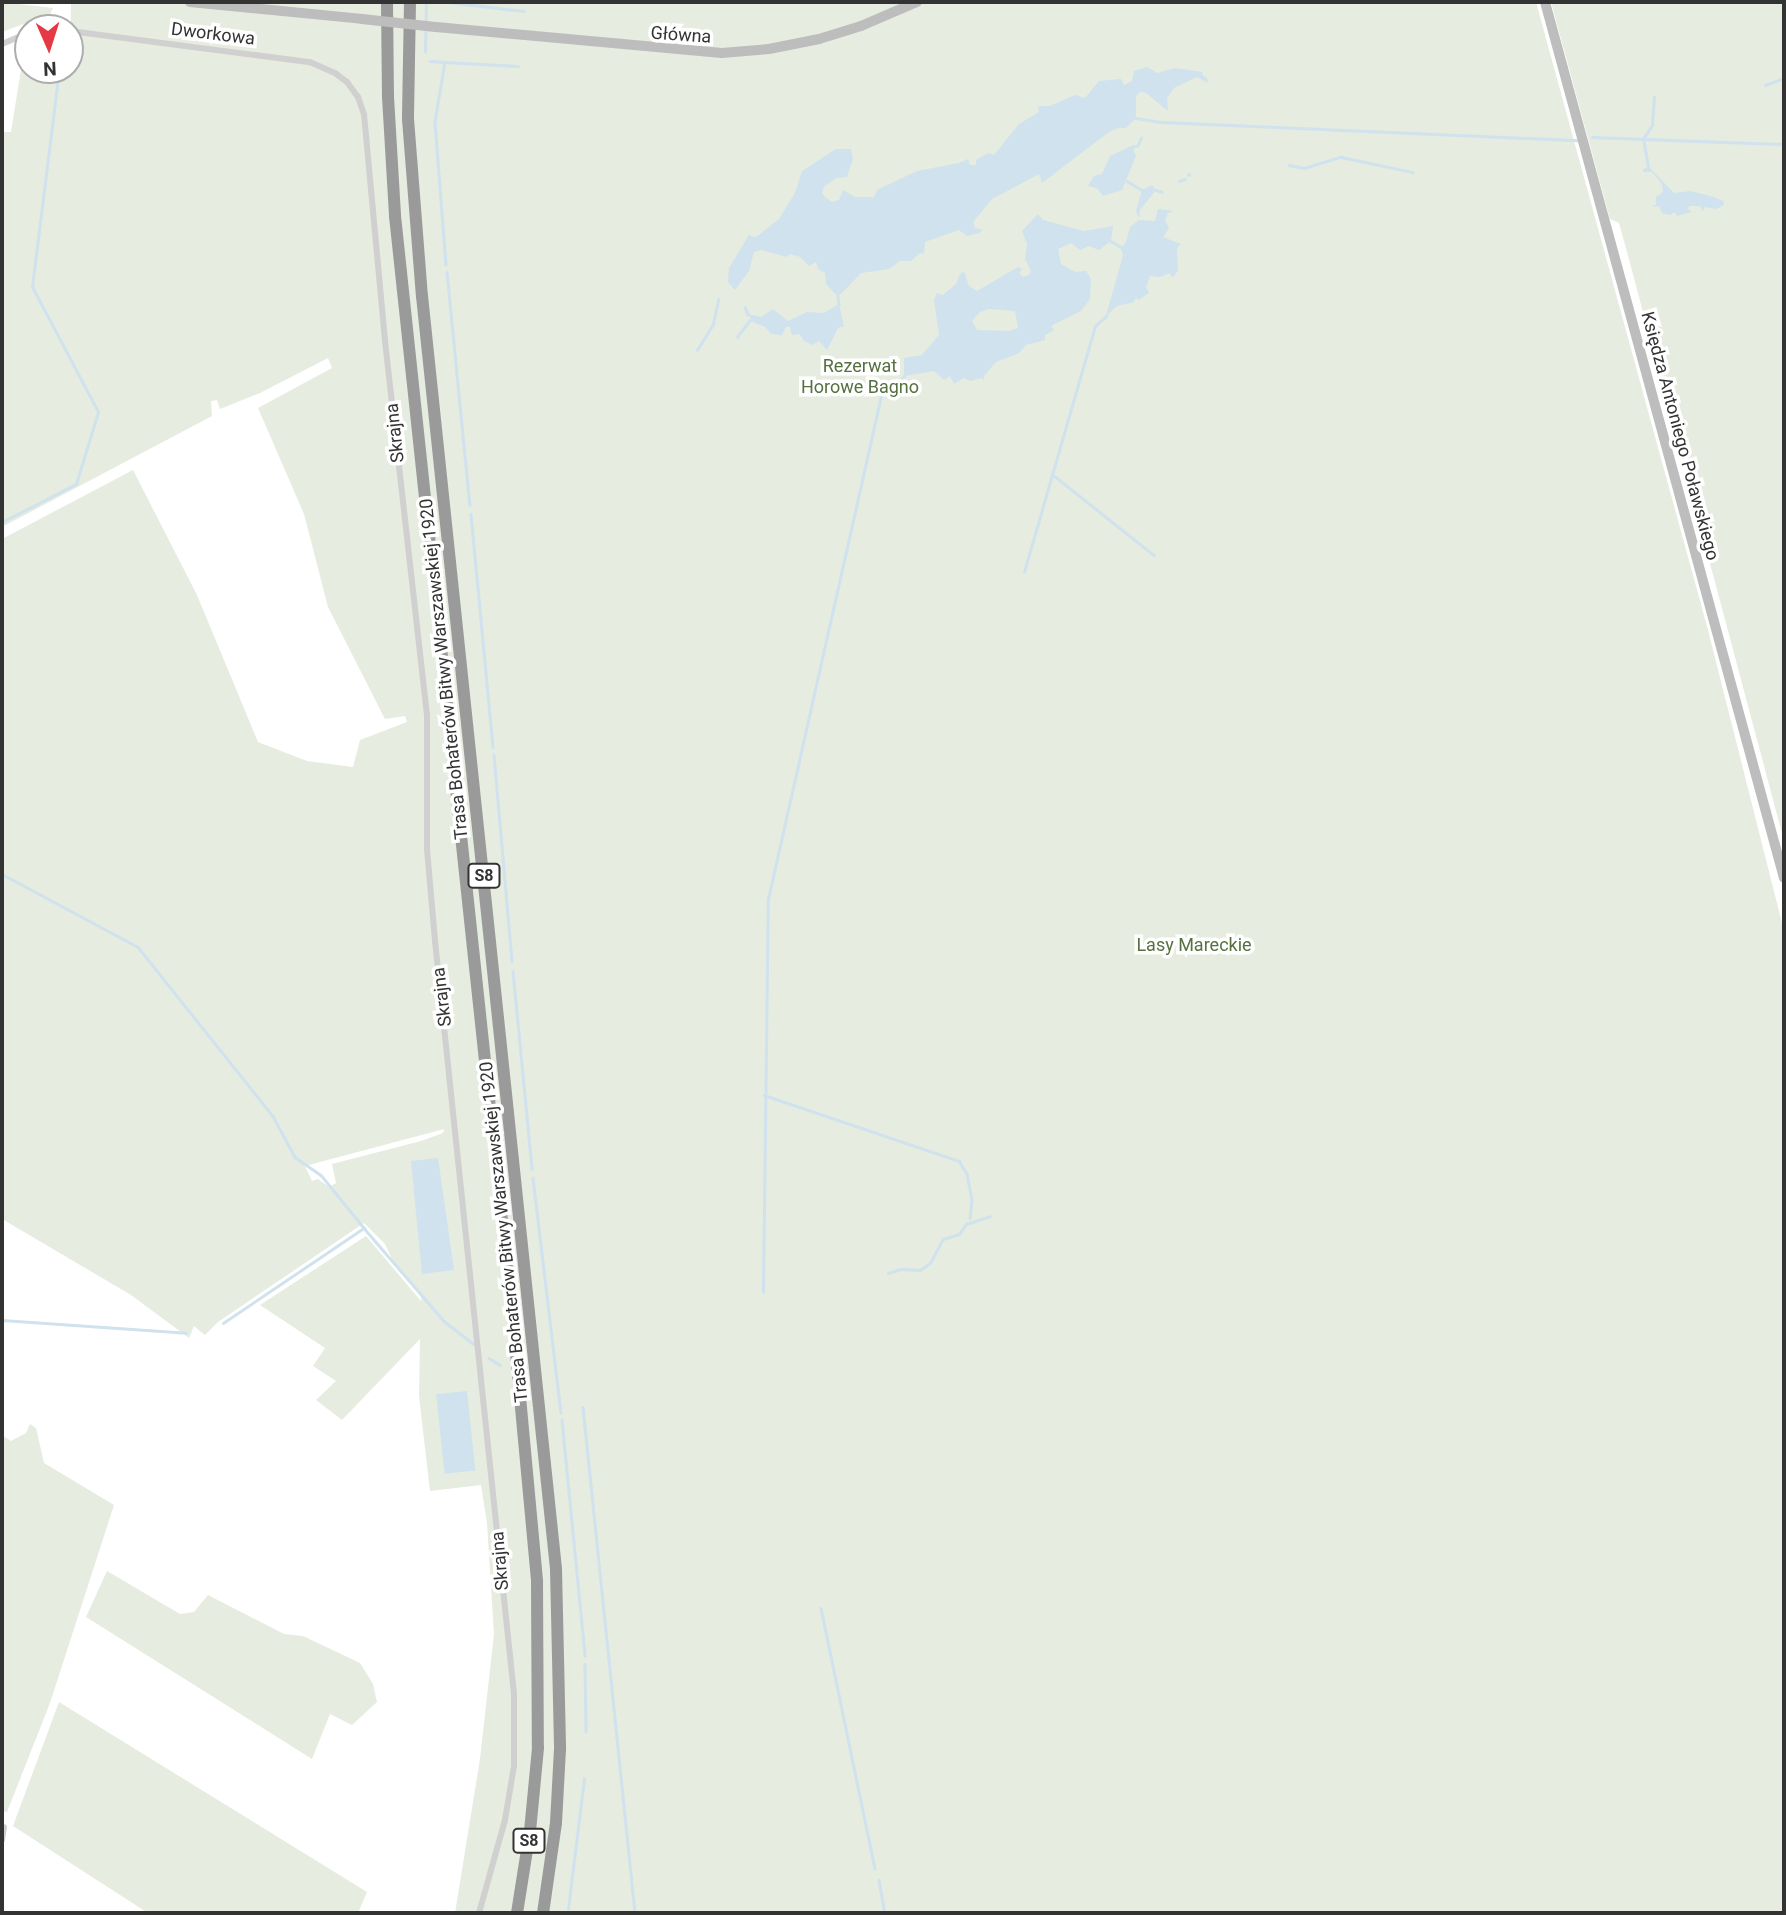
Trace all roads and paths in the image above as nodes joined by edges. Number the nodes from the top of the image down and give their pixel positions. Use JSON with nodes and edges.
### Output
{"nodes":[{"id":1,"x":190,"y":2,"type":"edge"},
{"id":2,"x":387,"y":2,"type":"edge"},
{"id":3,"x":410,"y":2,"type":"edge"},
{"id":4,"x":917,"y":2,"type":"edge"},
{"id":5,"x":1545,"y":2,"type":"edge"},
{"id":6,"x":436,"y":27,"type":"joint"},
{"id":7,"x":84,"y":33,"type":"edge"},
{"id":8,"x":347,"y":82,"type":"joint"},
{"id":9,"x":1784,"y":878,"type":"edge"},
{"id":10,"x":4,"y":1827,"type":"dead end"},
{"id":11,"x":2,"y":1840,"type":"edge"},
{"id":12,"x":479,"y":1913,"type":"edge"},
{"id":13,"x":517,"y":1913,"type":"edge"},
{"id":14,"x":543,"y":1913,"type":"edge"}],
"edges":[{"from":1,"to":6,"type":"main road","name":"Dworkowa","bridge":true},
{"from":2,"to":13,"type":"highway","name":"Trasa Bohaterów Bitwy Warszawskiej 1920","number":"S8"},
{"from":3,"to":14,"type":"highway","name":"Trasa Bohaterów Bitwy Warszawskiej 1920","number":"S8"},
{"from":4,"to":6,"type":"main road","name":"Główna"},
{"from":5,"to":9,"type":"main road","name":"Księdza Antoniego Poławskiego"},
{"from":7,"to":8,"type":"street","name":"Dworkowa"},
{"from":8,"to":12,"type":"street","name":"Skrajna"},
{"from":10,"to":11,"type":"street"}]}
